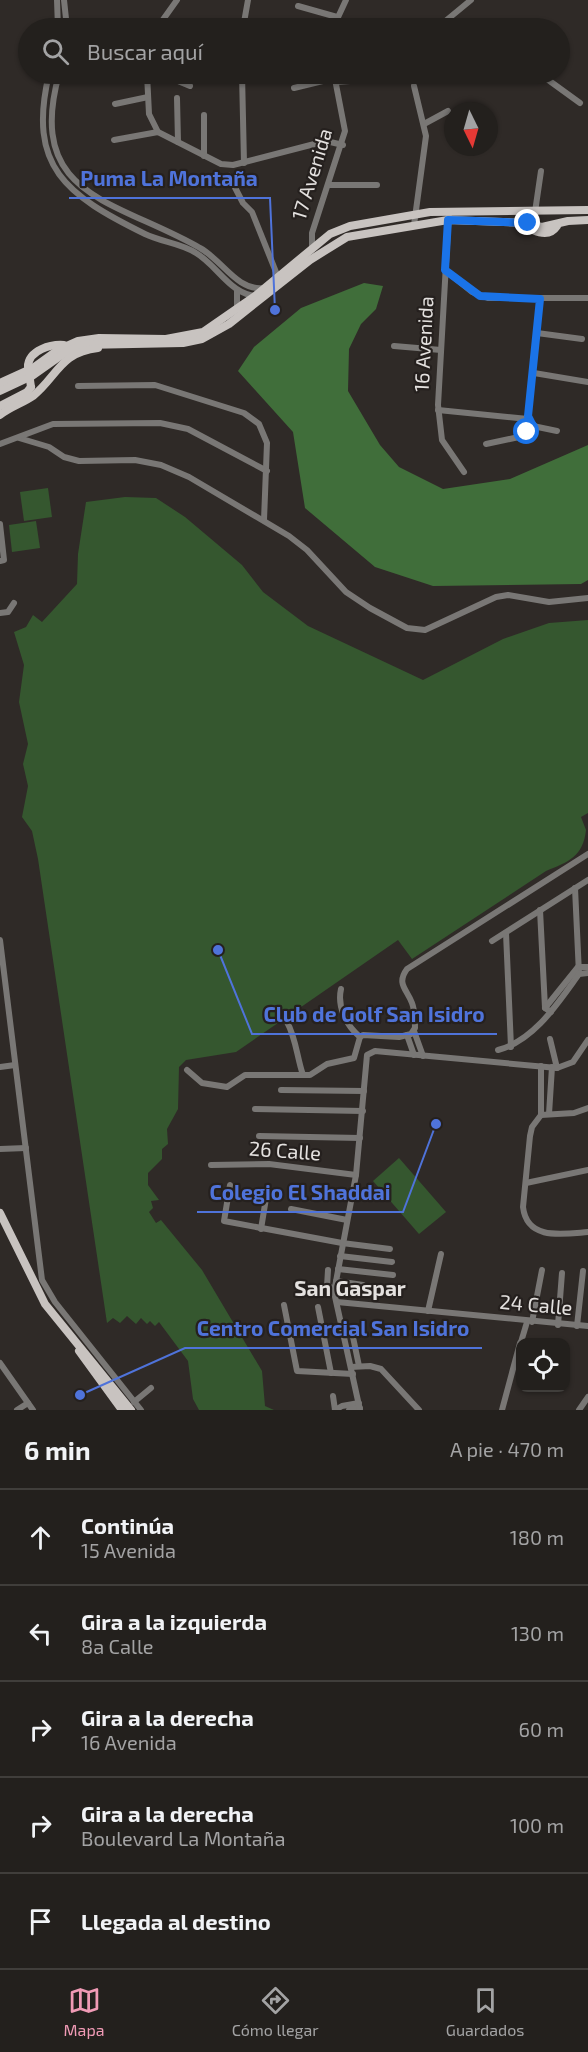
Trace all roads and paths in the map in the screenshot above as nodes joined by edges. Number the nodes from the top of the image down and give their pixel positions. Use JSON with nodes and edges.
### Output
{"nodes":[{"id":1,"x":57,"y":0,"type":"edge"},
{"id":2,"x":64,"y":0,"type":"edge"},
{"id":3,"x":177,"y":0,"type":"edge"},
{"id":4,"x":248,"y":0,"type":"edge"},
{"id":5,"x":346,"y":0,"type":"edge"},
{"id":6,"x":471,"y":0,"type":"edge"},
{"id":7,"x":298,"y":6,"type":"dead end"},
{"id":8,"x":337,"y":17,"type":"joint"},
{"id":9,"x":58,"y":18,"type":"edge"},
{"id":10,"x":66,"y":18,"type":"edge"},
{"id":11,"x":165,"y":18,"type":"edge"},
{"id":12,"x":245,"y":18,"type":"edge"},
{"id":13,"x":449,"y":18,"type":"edge"},
{"id":14,"x":47,"y":84,"type":"edge"},
{"id":15,"x":56,"y":84,"type":"edge"},
{"id":16,"x":147,"y":84,"type":"edge"},
{"id":17,"x":185,"y":84,"type":"edge"},
{"id":18,"x":242,"y":84,"type":"edge"},
{"id":19,"x":310,"y":84,"type":"edge"},
{"id":20,"x":336,"y":84,"type":"edge"},
{"id":21,"x":554,"y":84,"type":"edge"},
{"id":22,"x":190,"y":86,"type":"dead end"},
{"id":23,"x":414,"y":86,"type":"dead end"},
{"id":24,"x":294,"y":88,"type":"dead end"},
{"id":25,"x":148,"y":97,"type":"junction"},
{"id":26,"x":177,"y":98,"type":"dead end"},
{"id":27,"x":580,"y":103,"type":"dead end"},
{"id":28,"x":115,"y":104,"type":"dead end"},
{"id":29,"x":444,"y":113,"type":"edge"},
{"id":30,"x":204,"y":115,"type":"dead end"},
{"id":31,"x":424,"y":124,"type":"junction"},
{"id":32,"x":158,"y":132,"type":"junction"},
{"id":33,"x":114,"y":140,"type":"dead end"},
{"id":34,"x":178,"y":142,"type":"junction"},
{"id":35,"x":342,"y":145,"type":"junction"},
{"id":36,"x":204,"y":156,"type":"junction"},
{"id":37,"x":244,"y":163,"type":"junction"},
{"id":38,"x":541,"y":171,"type":"dead end"},
{"id":39,"x":229,"y":176,"type":"dead end"},
{"id":40,"x":329,"y":184,"type":"junction"},
{"id":41,"x":377,"y":185,"type":"dead end"},
{"id":42,"x":588,"y":210,"type":"edge"},
{"id":43,"x":449,"y":211,"type":"junction"},
{"id":44,"x":556,"y":211,"type":"junction"},
{"id":45,"x":535,"y":212,"type":"junction"},
{"id":46,"x":416,"y":214,"type":"junction"},
{"id":47,"x":448,"y":220,"type":"junction"},
{"id":48,"x":588,"y":220,"type":"edge"},
{"id":49,"x":560,"y":223,"type":"junction"},
{"id":50,"x":532,"y":224,"type":"junction"},
{"id":51,"x":414,"y":225,"type":"junction"},
{"id":52,"x":312,"y":248,"type":"junction"},
{"id":53,"x":327,"y":248,"type":"junction"},
{"id":54,"x":273,"y":263,"type":"junction"},
{"id":55,"x":295,"y":268,"type":"junction"},
{"id":56,"x":445,"y":270,"type":"junction"},
{"id":57,"x":278,"y":277,"type":"junction"},
{"id":58,"x":263,"y":288,"type":"junction"},
{"id":59,"x":237,"y":291,"type":"junction"},
{"id":60,"x":255,"y":296,"type":"junction"},
{"id":61,"x":588,"y":298,"type":"edge"},
{"id":62,"x":540,"y":299,"type":"junction"},
{"id":63,"x":237,"y":309,"type":"junction"},
{"id":64,"x":227,"y":321,"type":"junction"},
{"id":65,"x":215,"y":330,"type":"junction"},
{"id":66,"x":537,"y":333,"type":"junction"},
{"id":67,"x":582,"y":339,"type":"dead end"},
{"id":68,"x":143,"y":344,"type":"junction"},
{"id":69,"x":66,"y":345,"type":"junction"},
{"id":70,"x":394,"y":346,"type":"dead end"},
{"id":71,"x":441,"y":350,"type":"junction"},
{"id":72,"x":534,"y":372,"type":"junction"},
{"id":73,"x":588,"y":382,"type":"edge"},
{"id":74,"x":0,"y":383,"type":"edge"},
{"id":75,"x":78,"y":386,"type":"dead end"},
{"id":76,"x":0,"y":391,"type":"edge"},
{"id":77,"x":0,"y":406,"type":"edge"},
{"id":78,"x":438,"y":410,"type":"junction"},
{"id":79,"x":0,"y":415,"type":"edge"},
{"id":80,"x":528,"y":419,"type":"junction"},
{"id":81,"x":533,"y":426,"type":"junction"},
{"id":82,"x":557,"y":431,"type":"dead end"},
{"id":83,"x":19,"y":438,"type":"junction"},
{"id":84,"x":0,"y":444,"type":"edge"},
{"id":85,"x":486,"y":444,"type":"dead end"},
{"id":86,"x":267,"y":471,"type":"junction"},
{"id":87,"x":464,"y":472,"type":"dead end"},
{"id":88,"x":264,"y":520,"type":"junction"},
{"id":89,"x":0,"y":524,"type":"edge"},
{"id":90,"x":0,"y":561,"type":"edge"},
{"id":91,"x":588,"y":598,"type":"edge"},
{"id":92,"x":14,"y":603,"type":"dead end"},
{"id":93,"x":0,"y":613,"type":"edge"},
{"id":94,"x":588,"y":854,"type":"edge"},
{"id":95,"x":588,"y":880,"type":"edge"},
{"id":96,"x":575,"y":888,"type":"junction"},
{"id":97,"x":540,"y":910,"type":"junction"},
{"id":98,"x":506,"y":933,"type":"junction"},
{"id":99,"x":0,"y":940,"type":"edge"},
{"id":100,"x":492,"y":941,"type":"dead end"},
{"id":101,"x":588,"y":967,"type":"edge"},
{"id":102,"x":579,"y":971,"type":"junction"},
{"id":103,"x":588,"y":974,"type":"edge"},
{"id":104,"x":3,"y":985,"type":"edge"},
{"id":105,"x":341,"y":989,"type":"dead end"},
{"id":106,"x":548,"y":1010,"type":"junction"},
{"id":107,"x":287,"y":1022,"type":"dead end"},
{"id":108,"x":414,"y":1031,"type":"junction"},
{"id":109,"x":407,"y":1035,"type":"junction"},
{"id":110,"x":360,"y":1037,"type":"junction"},
{"id":111,"x":550,"y":1039,"type":"dead end"},
{"id":112,"x":588,"y":1040,"type":"edge"},
{"id":113,"x":511,"y":1047,"type":"junction"},
{"id":114,"x":498,"y":1050,"type":"dead end"},
{"id":115,"x":414,"y":1055,"type":"junction"},
{"id":116,"x":423,"y":1056,"type":"junction"},
{"id":117,"x":15,"y":1065,"type":"junction"},
{"id":118,"x":541,"y":1066,"type":"junction"},
{"id":119,"x":0,"y":1067,"type":"edge"},
{"id":120,"x":554,"y":1068,"type":"junction"},
{"id":121,"x":187,"y":1070,"type":"dead end"},
{"id":122,"x":303,"y":1075,"type":"junction"},
{"id":123,"x":281,"y":1090,"type":"dead end"},
{"id":124,"x":364,"y":1091,"type":"junction"},
{"id":125,"x":588,"y":1108,"type":"edge"},
{"id":126,"x":255,"y":1109,"type":"dead end"},
{"id":127,"x":363,"y":1112,"type":"junction"},
{"id":128,"x":549,"y":1114,"type":"junction"},
{"id":129,"x":541,"y":1115,"type":"junction"},
{"id":130,"x":259,"y":1136,"type":"dead end"},
{"id":131,"x":360,"y":1138,"type":"junction"},
{"id":132,"x":26,"y":1148,"type":"junction"},
{"id":133,"x":0,"y":1149,"type":"edge"},
{"id":134,"x":211,"y":1165,"type":"dead end"},
{"id":135,"x":588,"y":1170,"type":"edge"},
{"id":136,"x":356,"y":1175,"type":"junction"},
{"id":137,"x":526,"y":1183,"type":"junction"},
{"id":138,"x":230,"y":1185,"type":"dead end"},
{"id":139,"x":268,"y":1186,"type":"dead end"},
{"id":140,"x":291,"y":1209,"type":"dead end"},
{"id":141,"x":0,"y":1213,"type":"edge"},
{"id":142,"x":347,"y":1220,"type":"junction"},
{"id":143,"x":261,"y":1229,"type":"junction"},
{"id":144,"x":588,"y":1232,"type":"edge"},
{"id":145,"x":342,"y":1243,"type":"junction"},
{"id":146,"x":390,"y":1249,"type":"dead end"},
{"id":147,"x":441,"y":1254,"type":"dead end"},
{"id":148,"x":340,"y":1256,"type":"junction"},
{"id":149,"x":392,"y":1262,"type":"dead end"},
{"id":150,"x":338,"y":1269,"type":"junction"},
{"id":151,"x":328,"y":1270,"type":"dead end"},
{"id":152,"x":542,"y":1270,"type":"dead end"},
{"id":153,"x":583,"y":1270,"type":"dead end"},
{"id":154,"x":562,"y":1273,"type":"dead end"},
{"id":155,"x":393,"y":1275,"type":"dead end"},
{"id":156,"x":335,"y":1284,"type":"junction"},
{"id":157,"x":363,"y":1285,"type":"dead end"},
{"id":158,"x":337,"y":1302,"type":"junction"},
{"id":159,"x":284,"y":1305,"type":"dead end"},
{"id":160,"x":318,"y":1308,"type":"dead end"},
{"id":161,"x":428,"y":1311,"type":"junction"},
{"id":162,"x":529,"y":1322,"type":"junction"},
{"id":163,"x":558,"y":1325,"type":"junction"},
{"id":164,"x":577,"y":1326,"type":"junction"},
{"id":165,"x":588,"y":1326,"type":"edge"},
{"id":166,"x":71,"y":1336,"type":"junction"},
{"id":167,"x":353,"y":1337,"type":"dead end"},
{"id":168,"x":523,"y":1338,"type":"edge"},
{"id":169,"x":516,"y":1361,"type":"edge"},
{"id":170,"x":0,"y":1363,"type":"edge"},
{"id":171,"x":359,"y":1366,"type":"junction"},
{"id":172,"x":351,"y":1367,"type":"junction"},
{"id":173,"x":331,"y":1373,"type":"junction"},
{"id":174,"x":353,"y":1374,"type":"junction"},
{"id":175,"x":151,"y":1388,"type":"dead end"},
{"id":176,"x":333,"y":1396,"type":"dead end"},
{"id":177,"x":588,"y":1397,"type":"edge"},
{"id":178,"x":28,"y":1403,"type":"junction"},
{"id":179,"x":132,"y":1406,"type":"edge"},
{"id":180,"x":360,"y":1407,"type":"edge"},
{"id":181,"x":17,"y":1410,"type":"edge"},
{"id":182,"x":33,"y":1410,"type":"edge"},
{"id":183,"x":122,"y":1410,"type":"edge"},
{"id":184,"x":141,"y":1410,"type":"edge"},
{"id":185,"x":335,"y":1410,"type":"edge"},
{"id":186,"x":349,"y":1410,"type":"edge"},
{"id":187,"x":419,"y":1410,"type":"edge"},
{"id":188,"x":502,"y":1410,"type":"edge"},
{"id":189,"x":579,"y":1410,"type":"edge"}],
"edges":[{"from":1,"to":9,"type":"street"},
{"from":2,"to":10,"type":"street"},
{"from":3,"to":11,"type":"street"},
{"from":4,"to":12,"type":"street"},
{"from":5,"to":8,"type":"street"},
{"from":6,"to":13,"type":"street"},
{"from":7,"to":8,"type":"street"},
{"from":14,"to":59,"type":"street"},
{"from":15,"to":58,"type":"street"},
{"from":16,"to":25,"type":"street"},
{"from":17,"to":22,"type":"street"},
{"from":18,"to":37,"type":"street"},
{"from":19,"to":24,"type":"street"},
{"from":20,"to":35,"type":"street","name":"17 Avenida"},
{"from":21,"to":27,"type":"street"},
{"from":23,"to":31,"type":"street"},
{"from":25,"to":28,"type":"street"},
{"from":25,"to":32,"type":"street"},
{"from":26,"to":34,"type":"street"},
{"from":29,"to":31,"type":"street"},
{"from":30,"to":36,"type":"street"},
{"from":31,"to":46,"type":"street"},
{"from":32,"to":33,"type":"street"},
{"from":32,"to":34,"type":"street"},
{"from":34,"to":36,"type":"street"},
{"from":35,"to":37,"type":"street"},
{"from":35,"to":40,"type":"street","name":"17 Avenida"},
{"from":36,"to":37,"type":"street"},
{"from":38,"to":45,"type":"street"},
{"from":39,"to":54,"type":"street"},
{"from":40,"to":41,"type":"street"},
{"from":40,"to":52,"type":"street","name":"17 Avenida"},
{"from":42,"to":44,"type":"main road"},
{"from":43,"to":45,"type":"main road"},
{"from":43,"to":46,"type":"main road"},
{"from":43,"to":47,"type":"street","name":"16 Avenida"},
{"from":44,"to":45,"type":"main road"},
{"from":44,"to":49,"type":"main road"},
{"from":45,"to":50,"type":"main road"},
{"from":46,"to":51,"type":"street"},
{"from":46,"to":52,"type":"main road"},
{"from":47,"to":50,"type":"main road"},
{"from":47,"to":51,"type":"main road"},
{"from":47,"to":56,"type":"street","name":"16 Avenida"},
{"from":48,"to":49,"type":"main road"},
{"from":49,"to":50,"type":"main road"},
{"from":51,"to":53,"type":"main road"},
{"from":52,"to":53,"type":"main road"},
{"from":52,"to":55,"type":"main road"},
{"from":53,"to":55,"type":"main road"},
{"from":54,"to":55,"type":"street"},
{"from":54,"to":57,"type":"street"},
{"from":55,"to":57,"type":"main road"},
{"from":55,"to":60,"type":"street"},
{"from":55,"to":64,"type":"main road"},
{"from":56,"to":62,"type":"street"},
{"from":56,"to":71,"type":"street","name":"16 Avenida"},
{"from":57,"to":58,"type":"main road"},
{"from":58,"to":60,"type":"main road"},
{"from":59,"to":60,"type":"street"},
{"from":59,"to":63,"type":"street"},
{"from":60,"to":63,"type":"main road"},
{"from":61,"to":62,"type":"street"},
{"from":62,"to":66,"type":"street"},
{"from":63,"to":64,"type":"main road"},
{"from":64,"to":65,"type":"main road"},
{"from":65,"to":68,"type":"main road"},
{"from":65,"to":69,"type":"main road"},
{"from":66,"to":67,"type":"street"},
{"from":66,"to":72,"type":"street"},
{"from":68,"to":76,"type":"main road"},
{"from":68,"to":79,"type":"main road"},
{"from":69,"to":74,"type":"main road"},
{"from":69,"to":77,"type":"main road","bridge":true},
{"from":70,"to":71,"type":"street"},
{"from":71,"to":78,"type":"street","name":"16 Avenida"},
{"from":72,"to":73,"type":"street"},
{"from":72,"to":80,"type":"street"},
{"from":75,"to":86,"type":"street"},
{"from":78,"to":80,"type":"street"},
{"from":78,"to":87,"type":"street","name":"16 Avenida"},
{"from":80,"to":81,"type":"street"},
{"from":81,"to":82,"type":"street"},
{"from":81,"to":85,"type":"street"},
{"from":83,"to":84,"type":"street"},
{"from":83,"to":86,"type":"street"},
{"from":83,"to":88,"type":"street"},
{"from":86,"to":88,"type":"street"},
{"from":88,"to":91,"type":"street"},
{"from":89,"to":90,"type":"street"},
{"from":92,"to":93,"type":"street"},
{"from":94,"to":108,"type":"street"},
{"from":95,"to":96,"type":"street"},
{"from":96,"to":97,"type":"street"},
{"from":96,"to":102,"type":"street"},
{"from":97,"to":98,"type":"street"},
{"from":97,"to":106,"type":"street"},
{"from":98,"to":100,"type":"street"},
{"from":98,"to":113,"type":"street"},
{"from":99,"to":104,"type":"street"},
{"from":101,"to":102,"type":"street"},
{"from":102,"to":103,"type":"street"},
{"from":102,"to":106,"type":"street"},
{"from":104,"to":117,"type":"street"},
{"from":105,"to":110,"type":"street"},
{"from":106,"to":113,"type":"street"},
{"from":107,"to":122,"type":"street"},
{"from":108,"to":109,"type":"street"},
{"from":108,"to":116,"type":"street"},
{"from":109,"to":110,"type":"street"},
{"from":109,"to":115,"type":"street"},
{"from":110,"to":122,"type":"street"},
{"from":111,"to":120,"type":"street"},
{"from":112,"to":120,"type":"street"},
{"from":113,"to":114,"type":"street"},
{"from":115,"to":116,"type":"street"},
{"from":115,"to":124,"type":"street"},
{"from":116,"to":118,"type":"street"},
{"from":117,"to":119,"type":"street"},
{"from":117,"to":132,"type":"street"},
{"from":118,"to":120,"type":"street"},
{"from":118,"to":129,"type":"street"},
{"from":120,"to":128,"type":"street"},
{"from":121,"to":122,"type":"street"},
{"from":123,"to":124,"type":"street"},
{"from":124,"to":127,"type":"street"},
{"from":125,"to":128,"type":"street"},
{"from":126,"to":127,"type":"street"},
{"from":127,"to":131,"type":"street"},
{"from":128,"to":129,"type":"street"},
{"from":129,"to":137,"type":"street"},
{"from":130,"to":131,"type":"street"},
{"from":131,"to":136,"type":"street"},
{"from":132,"to":133,"type":"street"},
{"from":132,"to":179,"type":"street"},
{"from":134,"to":136,"type":"street","name":"26 Calle"},
{"from":135,"to":137,"type":"street"},
{"from":136,"to":142,"type":"street"},
{"from":137,"to":144,"type":"street"},
{"from":138,"to":143,"type":"street"},
{"from":139,"to":143,"type":"street"},
{"from":140,"to":142,"type":"street"},
{"from":141,"to":166,"type":"main road"},
{"from":142,"to":145,"type":"street"},
{"from":143,"to":145,"type":"street"},
{"from":145,"to":146,"type":"street"},
{"from":145,"to":148,"type":"street"},
{"from":147,"to":161,"type":"street"},
{"from":148,"to":149,"type":"street"},
{"from":148,"to":150,"type":"street"},
{"from":150,"to":155,"type":"street"},
{"from":150,"to":156,"type":"street"},
{"from":151,"to":156,"type":"street"},
{"from":152,"to":162,"type":"street"},
{"from":153,"to":164,"type":"street"},
{"from":154,"to":163,"type":"street"},
{"from":156,"to":157,"type":"street"},
{"from":156,"to":158,"type":"street"},
{"from":158,"to":161,"type":"street","name":"24 Calle"},
{"from":158,"to":172,"type":"street"},
{"from":159,"to":173,"type":"street"},
{"from":160,"to":173,"type":"street"},
{"from":161,"to":162,"type":"street","name":"24 Calle"},
{"from":162,"to":163,"type":"street","name":"24 Calle"},
{"from":162,"to":168,"type":"street"},
{"from":163,"to":164,"type":"street","name":"24 Calle"},
{"from":164,"to":165,"type":"street","name":"24 Calle"},
{"from":166,"to":179,"type":"main road"},
{"from":166,"to":183,"type":"main road"},
{"from":167,"to":171,"type":"street"},
{"from":169,"to":188,"type":"street"},
{"from":170,"to":178,"type":"street"},
{"from":171,"to":172,"type":"street"},
{"from":171,"to":187,"type":"street"},
{"from":172,"to":174,"type":"street"},
{"from":173,"to":174,"type":"street"},
{"from":174,"to":180,"type":"street"},
{"from":175,"to":179,"type":"street"},
{"from":176,"to":185,"type":"street"},
{"from":177,"to":189,"type":"street"},
{"from":178,"to":181,"type":"street"},
{"from":178,"to":182,"type":"street"},
{"from":179,"to":184,"type":"street"},
{"from":180,"to":185,"type":"street"},
{"from":180,"to":186,"type":"street"}]}
